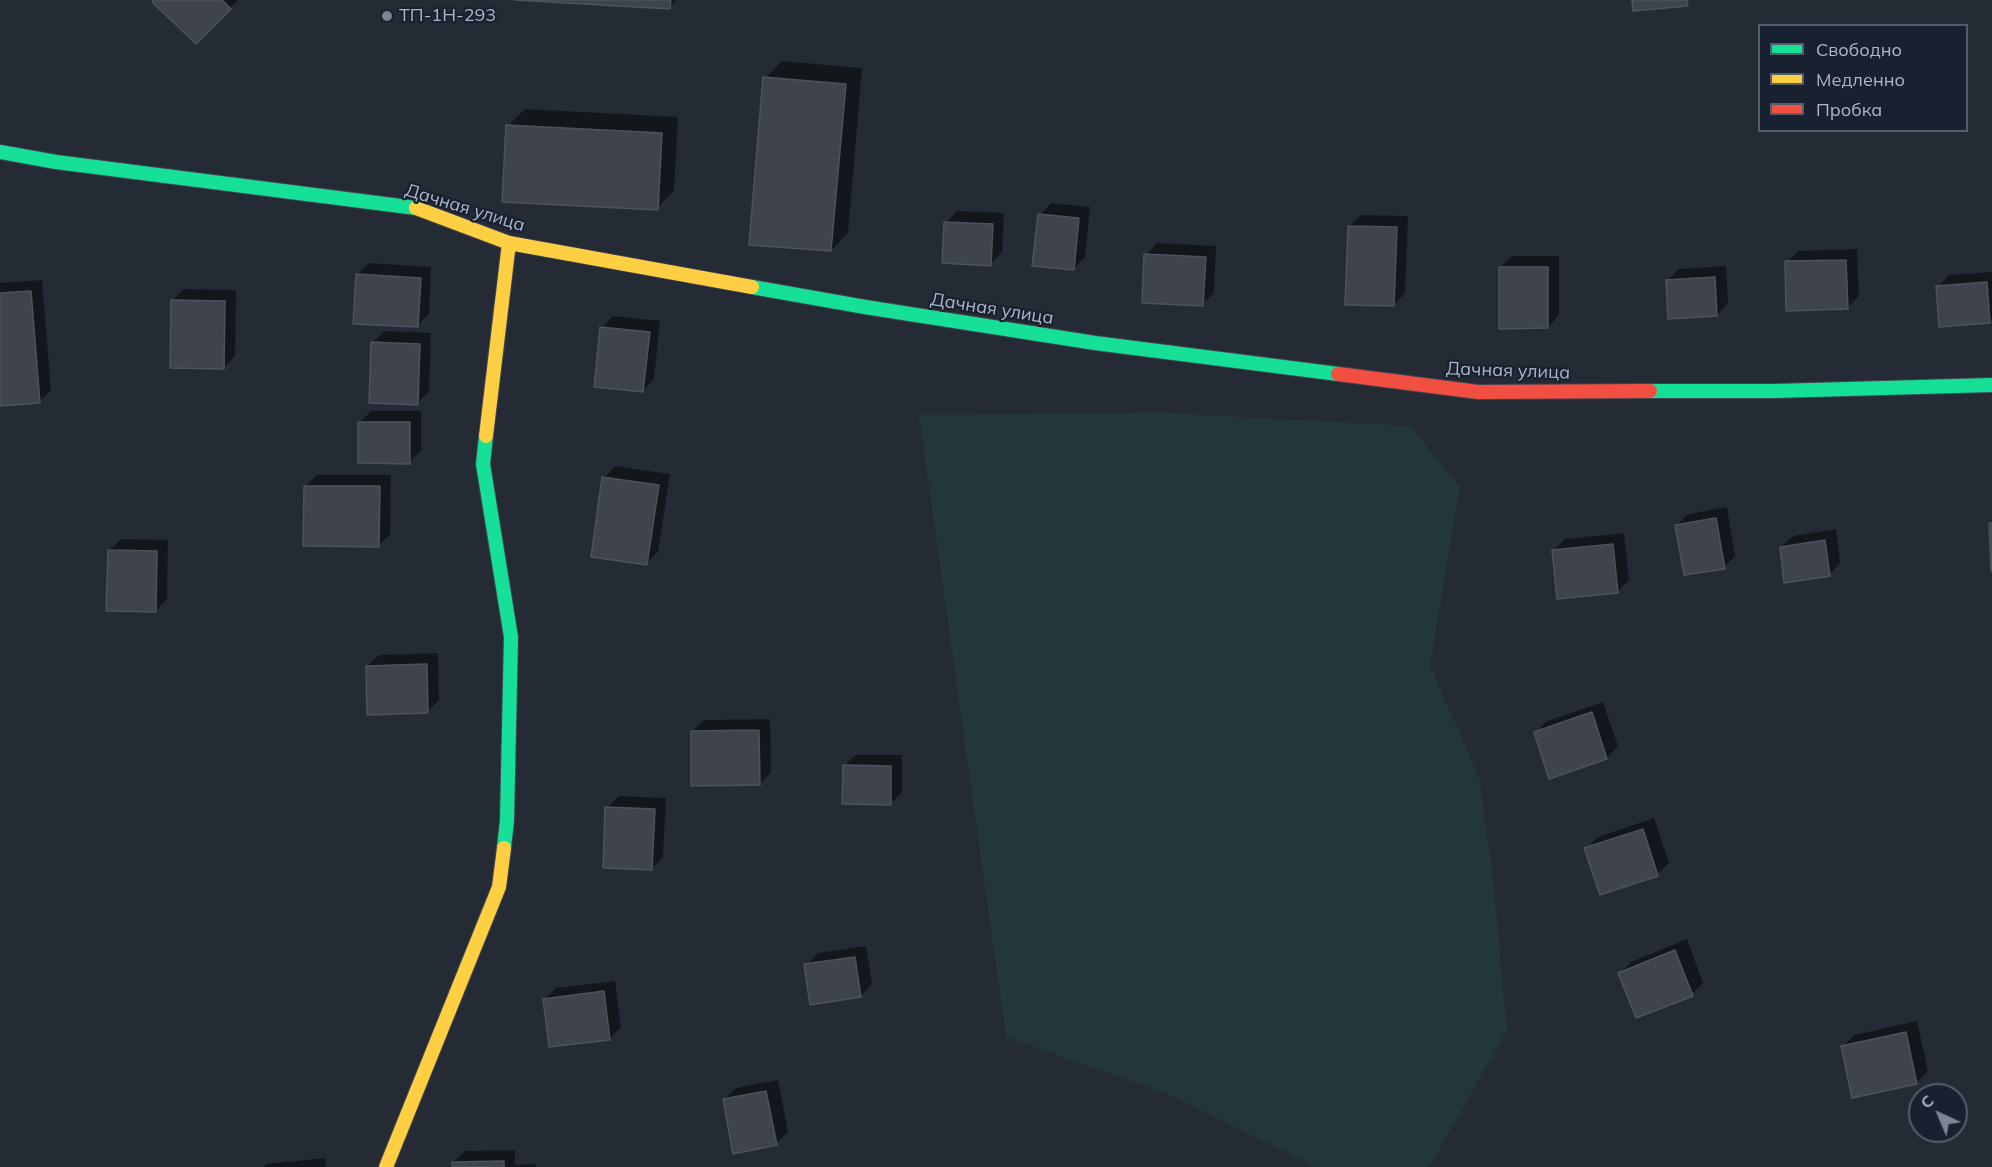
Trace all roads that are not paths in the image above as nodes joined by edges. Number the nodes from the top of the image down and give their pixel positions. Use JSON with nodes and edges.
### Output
{"nodes":[{"id":1,"x":0,"y":152,"type":"edge"},
{"id":2,"x":509,"y":243,"type":"junction"},
{"id":3,"x":1992,"y":385,"type":"edge"},
{"id":4,"x":386,"y":1167,"type":"edge"}],
"edges":[{"from":1,"to":2,"type":"street","name":"Дачная улица"},
{"from":2,"to":3,"type":"street","name":"Дачная улица"},
{"from":2,"to":4,"type":"street"}]}
